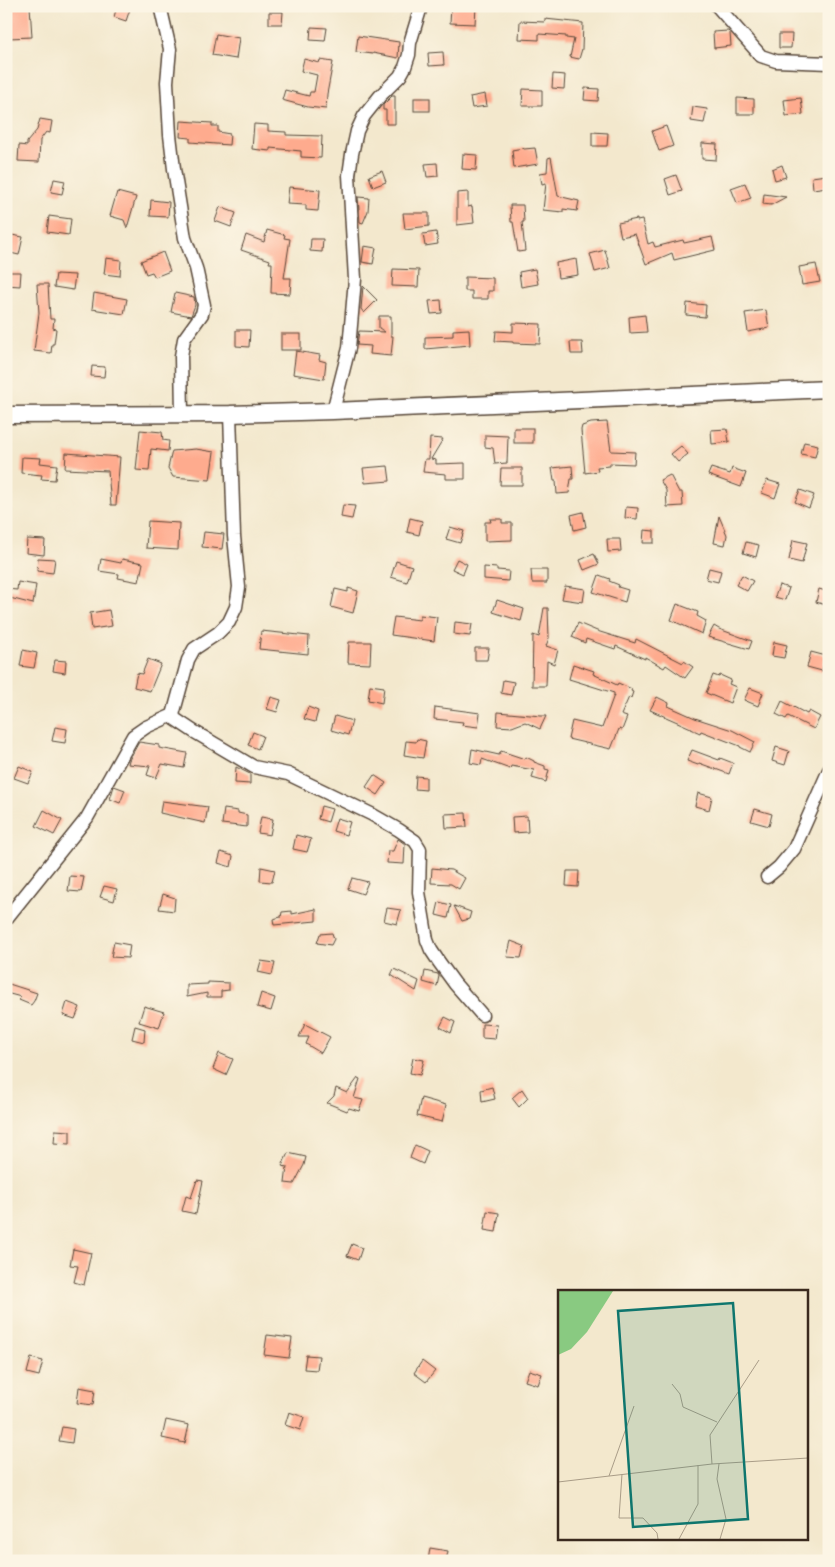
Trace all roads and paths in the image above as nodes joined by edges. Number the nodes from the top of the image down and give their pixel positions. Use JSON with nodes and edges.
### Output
{"nodes":[{"id":1,"x":162,"y":6,"type":"edge"},
{"id":2,"x":422,"y":6,"type":"edge"},
{"id":3,"x":716,"y":6,"type":"edge"},
{"id":4,"x":829,"y":63,"type":"edge"},
{"id":5,"x":829,"y":389,"type":"edge"},
{"id":6,"x":333,"y":411,"type":"junction"},
{"id":7,"x":182,"y":414,"type":"junction"},
{"id":8,"x":230,"y":414,"type":"junction"},
{"id":9,"x":6,"y":415,"type":"edge"},
{"id":10,"x":173,"y":715,"type":"junction"},
{"id":11,"x":829,"y":770,"type":"edge"},
{"id":12,"x":767,"y":877,"type":"dead end"},
{"id":13,"x":6,"y":919,"type":"edge"},
{"id":14,"x":482,"y":1016,"type":"dead end"}],
"edges":[{"from":1,"to":7,"type":"street"},
{"from":2,"to":6,"type":"street"},
{"from":3,"to":4,"type":"street"},
{"from":5,"to":6,"type":"main road"},
{"from":6,"to":8,"type":"main road"},
{"from":7,"to":8,"type":"main road"},
{"from":7,"to":9,"type":"main road"},
{"from":8,"to":10,"type":"street"},
{"from":10,"to":13,"type":"street"},
{"from":10,"to":14,"type":"street"},
{"from":11,"to":12,"type":"street"}]}
